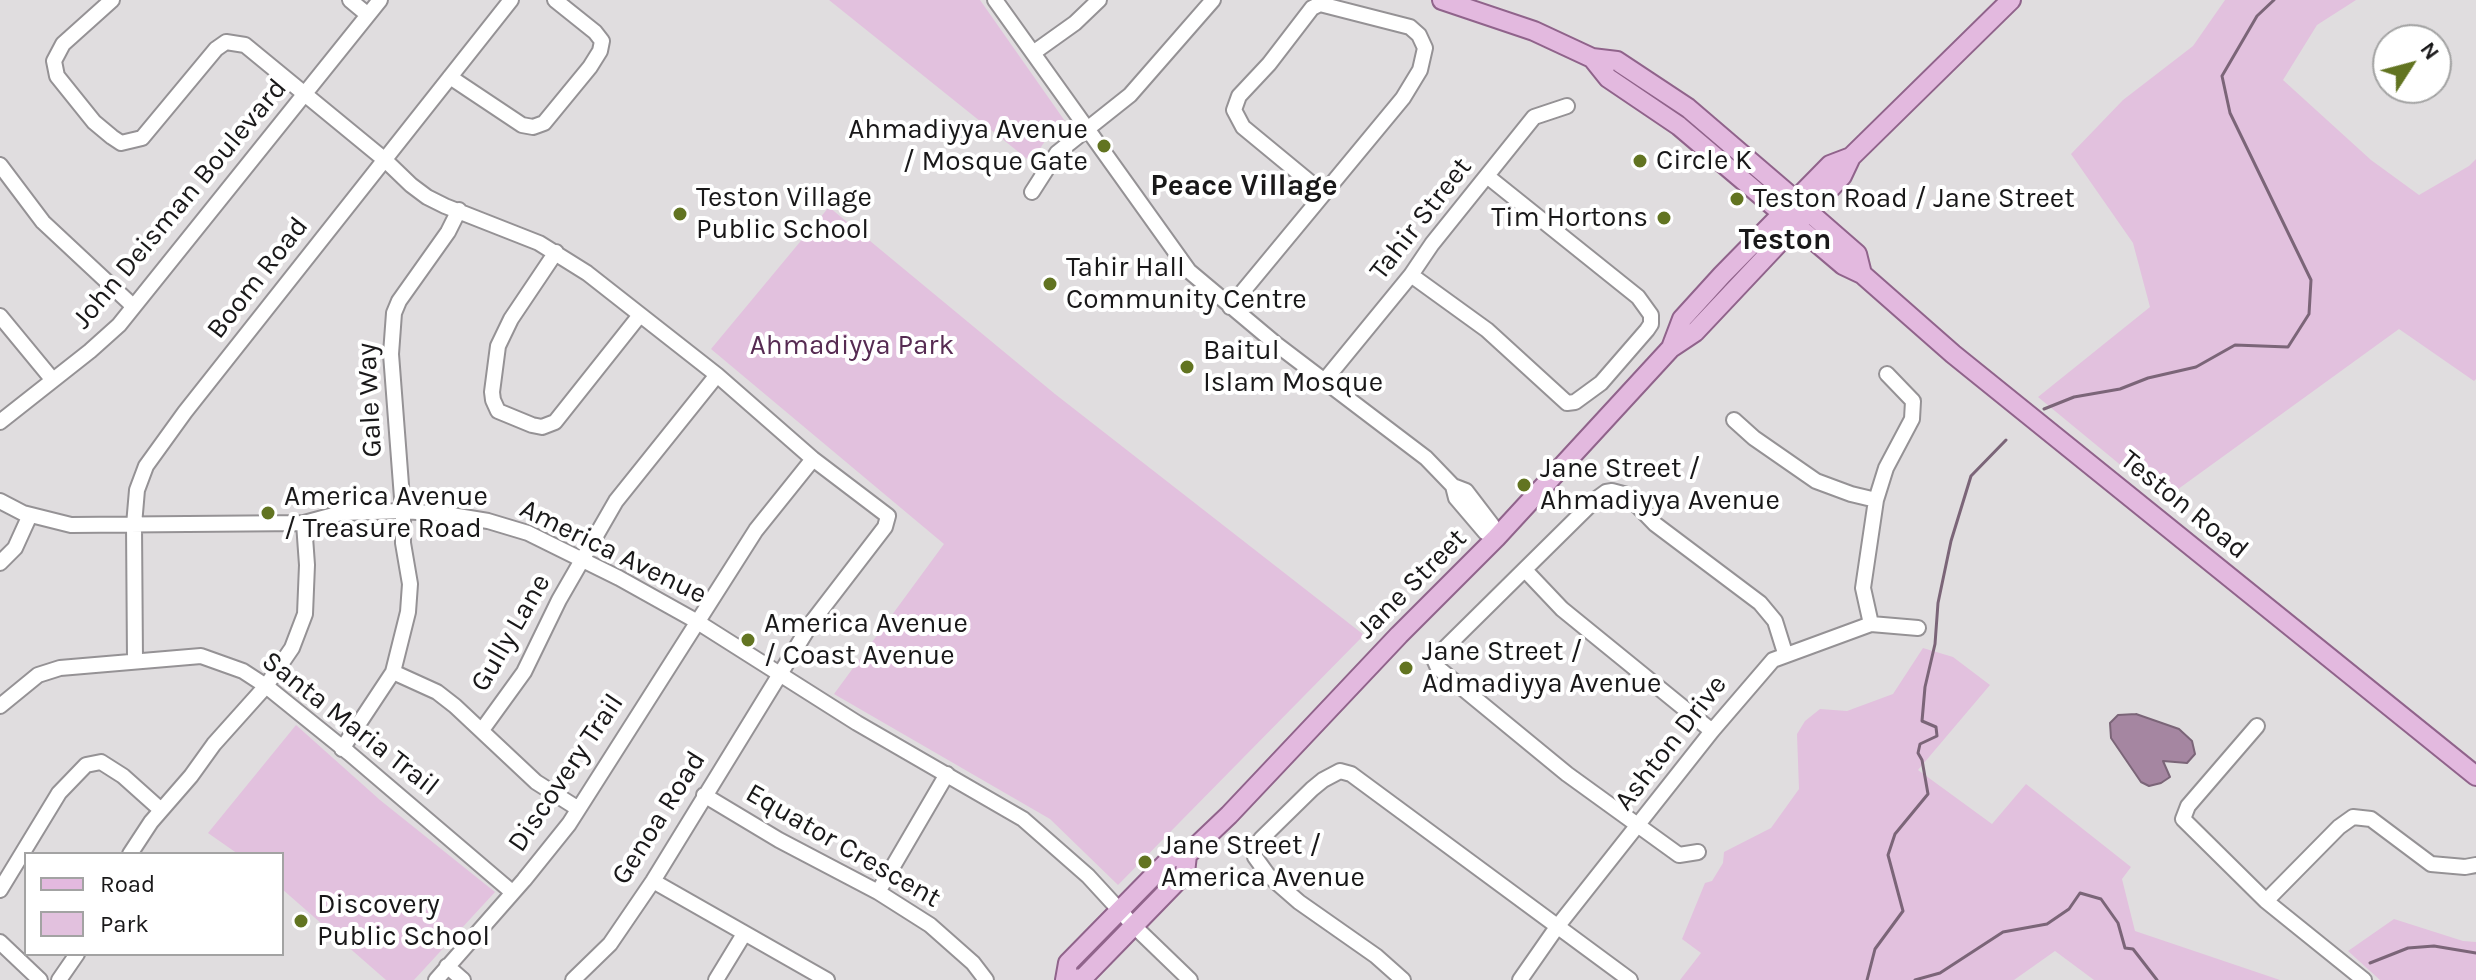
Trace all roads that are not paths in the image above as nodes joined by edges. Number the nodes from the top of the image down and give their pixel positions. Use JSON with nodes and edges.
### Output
{"nodes":[{"id":1,"x":112,"y":0,"type":"edge"},
{"id":2,"x":350,"y":0,"type":"edge"},
{"id":3,"x":380,"y":0,"type":"edge"},
{"id":4,"x":511,"y":0,"type":"edge"},
{"id":5,"x":555,"y":0,"type":"edge"},
{"id":6,"x":995,"y":0,"type":"edge"},
{"id":7,"x":1099,"y":0,"type":"edge"},
{"id":8,"x":1213,"y":0,"type":"edge"},
{"id":9,"x":1442,"y":0,"type":"edge"},
{"id":10,"x":2011,"y":0,"type":"edge"},
{"id":11,"x":368,"y":15,"type":"junction"},
{"id":12,"x":1033,"y":53,"type":"junction"},
{"id":13,"x":1592,"y":58,"type":"junction"},
{"id":14,"x":450,"y":77,"type":"junction"},
{"id":15,"x":305,"y":96,"type":"junction"},
{"id":16,"x":1567,"y":106,"type":"dead end"},
{"id":17,"x":1087,"y":128,"type":"junction"},
{"id":18,"x":385,"y":160,"type":"junction"},
{"id":19,"x":0,"y":165,"type":"edge"},
{"id":20,"x":1487,"y":176,"type":"junction"},
{"id":21,"x":1032,"y":192,"type":"dead end"},
{"id":22,"x":1323,"y":193,"type":"junction"},
{"id":23,"x":1802,"y":206,"type":"junction"},
{"id":24,"x":459,"y":210,"type":"junction"},
{"id":25,"x":1789,"y":220,"type":"junction"},
{"id":26,"x":556,"y":252,"type":"junction"},
{"id":27,"x":1862,"y":274,"type":"junction"},
{"id":28,"x":1411,"y":275,"type":"junction"},
{"id":29,"x":133,"y":306,"type":"junction"},
{"id":30,"x":1230,"y":307,"type":"junction"},
{"id":31,"x":640,"y":315,"type":"junction"},
{"id":32,"x":0,"y":316,"type":"edge"},
{"id":33,"x":1887,"y":374,"type":"dead end"},
{"id":34,"x":717,"y":375,"type":"junction"},
{"id":35,"x":52,"y":379,"type":"junction"},
{"id":36,"x":1325,"y":380,"type":"junction"},
{"id":37,"x":1734,"y":420,"type":"dead end"},
{"id":38,"x":0,"y":422,"type":"edge"},
{"id":39,"x":813,"y":459,"type":"junction"},
{"id":40,"x":1876,"y":500,"type":"junction"},
{"id":41,"x":0,"y":501,"type":"edge"},
{"id":42,"x":403,"y":511,"type":"junction"},
{"id":43,"x":30,"y":515,"type":"junction"},
{"id":44,"x":304,"y":523,"type":"junction"},
{"id":45,"x":134,"y":525,"type":"junction"},
{"id":46,"x":1496,"y":538,"type":"junction"},
{"id":47,"x":583,"y":560,"type":"junction"},
{"id":48,"x":0,"y":563,"type":"edge"},
{"id":49,"x":1525,"y":570,"type":"junction"},
{"id":50,"x":696,"y":621,"type":"junction"},
{"id":51,"x":1871,"y":624,"type":"junction"},
{"id":52,"x":1918,"y":628,"type":"dead end"},
{"id":53,"x":1785,"y":653,"type":"junction"},
{"id":54,"x":135,"y":660,"type":"junction"},
{"id":55,"x":393,"y":672,"type":"junction"},
{"id":56,"x":780,"y":676,"type":"junction"},
{"id":57,"x":266,"y":686,"type":"junction"},
{"id":58,"x":0,"y":706,"type":"edge"},
{"id":59,"x":2257,"y":726,"type":"dead end"},
{"id":60,"x":482,"y":730,"type":"junction"},
{"id":61,"x":1712,"y":731,"type":"junction"},
{"id":62,"x":342,"y":749,"type":"junction"},
{"id":63,"x":947,"y":774,"type":"junction"},
{"id":64,"x":2476,"y":776,"type":"edge"},
{"id":65,"x":704,"y":795,"type":"junction"},
{"id":66,"x":577,"y":808,"type":"junction"},
{"id":67,"x":161,"y":810,"type":"junction"},
{"id":68,"x":1639,"y":826,"type":"junction"},
{"id":69,"x":131,"y":852,"type":"edge"},
{"id":70,"x":1698,"y":852,"type":"dead end"},
{"id":71,"x":1187,"y":855,"type":"junction"},
{"id":72,"x":2476,"y":865,"type":"edge"},
{"id":73,"x":653,"y":881,"type":"junction"},
{"id":74,"x":0,"y":890,"type":"edge"},
{"id":75,"x":512,"y":892,"type":"junction"},
{"id":76,"x":878,"y":892,"type":"junction"},
{"id":77,"x":2266,"y":901,"type":"junction"},
{"id":78,"x":1119,"y":911,"type":"junction"},
{"id":79,"x":1134,"y":926,"type":"junction"},
{"id":80,"x":1557,"y":927,"type":"junction"},
{"id":81,"x":744,"y":934,"type":"junction"},
{"id":82,"x":0,"y":942,"type":"edge"},
{"id":83,"x":76,"y":956,"type":"edge"},
{"id":84,"x":447,"y":966,"type":"junction"},
{"id":85,"x":40,"y":980,"type":"edge"},
{"id":86,"x":59,"y":980,"type":"edge"},
{"id":87,"x":436,"y":980,"type":"edge"},
{"id":88,"x":463,"y":980,"type":"edge"},
{"id":89,"x":573,"y":980,"type":"edge"},
{"id":90,"x":716,"y":980,"type":"edge"},
{"id":91,"x":827,"y":980,"type":"edge"},
{"id":92,"x":986,"y":980,"type":"edge"},
{"id":93,"x":1190,"y":980,"type":"edge"},
{"id":94,"x":1403,"y":980,"type":"edge"},
{"id":95,"x":1520,"y":980,"type":"edge"},
{"id":96,"x":1630,"y":980,"type":"edge"},
{"id":97,"x":2364,"y":980,"type":"edge"}],
"edges":[{"from":1,"to":15,"type":"street"},
{"from":2,"to":11,"type":"street"},
{"from":3,"to":11,"type":"street","name":"John Deisman Boulevard"},
{"from":4,"to":14,"type":"street","name":"Boom Road"},
{"from":5,"to":14,"type":"street"},
{"from":6,"to":12,"type":"street"},
{"from":7,"to":12,"type":"street"},
{"from":8,"to":17,"type":"street"},
{"from":9,"to":13,"type":"main road","name":"Teston Road"},
{"from":10,"to":23,"type":"main road","name":"Jane Street"},
{"from":11,"to":15,"type":"street","name":"John Deisman Boulevard"},
{"from":12,"to":17,"type":"street"},
{"from":13,"to":23,"type":"main road","name":"Teston Road"},
{"from":13,"to":25,"type":"main road","name":"Teston Road"},
{"from":14,"to":18,"type":"street","name":"Boom Road"},
{"from":15,"to":18,"type":"street"},
{"from":15,"to":29,"type":"street","name":"John Deisman Boulevard"},
{"from":16,"to":20,"type":"street","name":"Tahir Street"},
{"from":17,"to":21,"type":"street"},
{"from":17,"to":30,"type":"street"},
{"from":18,"to":24,"type":"street"},
{"from":18,"to":45,"type":"street","name":"Boom Road"},
{"from":19,"to":29,"type":"street"},
{"from":20,"to":28,"type":"street","name":"Tahir Street"},
{"from":20,"to":28,"type":"street"},
{"from":22,"to":22,"type":"street"},
{"from":22,"to":30,"type":"street"},
{"from":23,"to":25,"type":"main road","name":"Jane Street"},
{"from":23,"to":27,"type":"main road","name":"Teston Road"},
{"from":24,"to":26,"type":"street"},
{"from":24,"to":42,"type":"street","name":"Gale Way"},
{"from":25,"to":27,"type":"main road","name":"Teston Road"},
{"from":25,"to":46,"type":"main road","name":"Jane Street"},
{"from":26,"to":31,"type":"street"},
{"from":26,"to":31,"type":"street"},
{"from":27,"to":64,"type":"main road","name":"Teston Road"},
{"from":28,"to":36,"type":"street","name":"Tahir Street"},
{"from":29,"to":35,"type":"street","name":"John Deisman Boulevard"},
{"from":30,"to":36,"type":"street"},
{"from":31,"to":34,"type":"street"},
{"from":32,"to":35,"type":"street"},
{"from":33,"to":40,"type":"street"},
{"from":34,"to":39,"type":"street"},
{"from":34,"to":47,"type":"street","name":"Gully Lane"},
{"from":35,"to":38,"type":"street","name":"John Deisman Boulevard"},
{"from":36,"to":46,"type":"street"},
{"from":37,"to":40,"type":"street"},
{"from":39,"to":50,"type":"street","name":"Discovery Trail"},
{"from":39,"to":56,"type":"street","name":"Genoa Road"},
{"from":40,"to":51,"type":"street"},
{"from":41,"to":43,"type":"street","name":"America Avenue"},
{"from":42,"to":44,"type":"street","name":"America Avenue"},
{"from":42,"to":47,"type":"street","name":"America Avenue"},
{"from":42,"to":55,"type":"street","name":"Gale Way"},
{"from":43,"to":45,"type":"street","name":"America Avenue"},
{"from":43,"to":48,"type":"street"},
{"from":44,"to":45,"type":"street","name":"America Avenue"},
{"from":44,"to":57,"type":"street"},
{"from":45,"to":54,"type":"street","name":"Boom Road"},
{"from":46,"to":71,"type":"main road","name":"Jane Street"},
{"from":47,"to":50,"type":"street","name":"America Avenue"},
{"from":47,"to":60,"type":"street","name":"Gully Lane"},
{"from":49,"to":53,"type":"street"},
{"from":49,"to":61,"type":"street"},
{"from":49,"to":68,"type":"street"},
{"from":50,"to":56,"type":"street","name":"America Avenue"},
{"from":50,"to":66,"type":"street","name":"Discovery Trail"},
{"from":51,"to":52,"type":"street","name":"Ashton Drive"},
{"from":51,"to":53,"type":"street","name":"Ashton Drive"},
{"from":53,"to":61,"type":"street","name":"Ashton Drive"},
{"from":54,"to":57,"type":"street","name":"Santa Maria Trail"},
{"from":54,"to":58,"type":"street","name":"Santa Maria Trail"},
{"from":55,"to":60,"type":"street"},
{"from":55,"to":62,"type":"street","name":"Gale Way"},
{"from":56,"to":63,"type":"street","name":"America Avenue"},
{"from":56,"to":65,"type":"street","name":"Genoa Road"},
{"from":57,"to":62,"type":"street","name":"Santa Maria Trail"},
{"from":57,"to":67,"type":"street"},
{"from":59,"to":77,"type":"street"},
{"from":60,"to":66,"type":"street"},
{"from":61,"to":68,"type":"street","name":"Ashton Drive"},
{"from":62,"to":75,"type":"street","name":"Santa Maria Trail"},
{"from":63,"to":76,"type":"street"},
{"from":63,"to":78,"type":"street","name":"America Avenue"},
{"from":65,"to":73,"type":"street","name":"Genoa Road"},
{"from":65,"to":76,"type":"street","name":"Equator Crescent"},
{"from":66,"to":75,"type":"street","name":"Discovery Trail"},
{"from":67,"to":69,"type":"street"},
{"from":67,"to":74,"type":"street"},
{"from":68,"to":70,"type":"street"},
{"from":68,"to":80,"type":"street","name":"Ashton Drive"},
{"from":71,"to":78,"type":"main road","name":"Jane Street"},
{"from":71,"to":79,"type":"main road","name":"Jane Street"},
{"from":72,"to":77,"type":"street"},
{"from":73,"to":81,"type":"street"},
{"from":73,"to":89,"type":"street","name":"Genoa Road"},
{"from":75,"to":84,"type":"street","name":"Discovery Trail"},
{"from":76,"to":92,"type":"street","name":"Equator Crescent"},
{"from":77,"to":97,"type":"street"},
{"from":78,"to":79,"type":"street","name":"America Avenue"},
{"from":78,"to":79,"type":"main road","name":"Jane Street"},
{"from":79,"to":93,"type":"street","name":"America Avenue"},
{"from":80,"to":94,"type":"street"},
{"from":80,"to":95,"type":"street","name":"Ashton Drive"},
{"from":80,"to":96,"type":"street"},
{"from":81,"to":90,"type":"street"},
{"from":81,"to":91,"type":"street"},
{"from":82,"to":85,"type":"street"},
{"from":83,"to":86,"type":"street"},
{"from":84,"to":87,"type":"street","name":"Discovery Trail"},
{"from":84,"to":88,"type":"street"}]}
